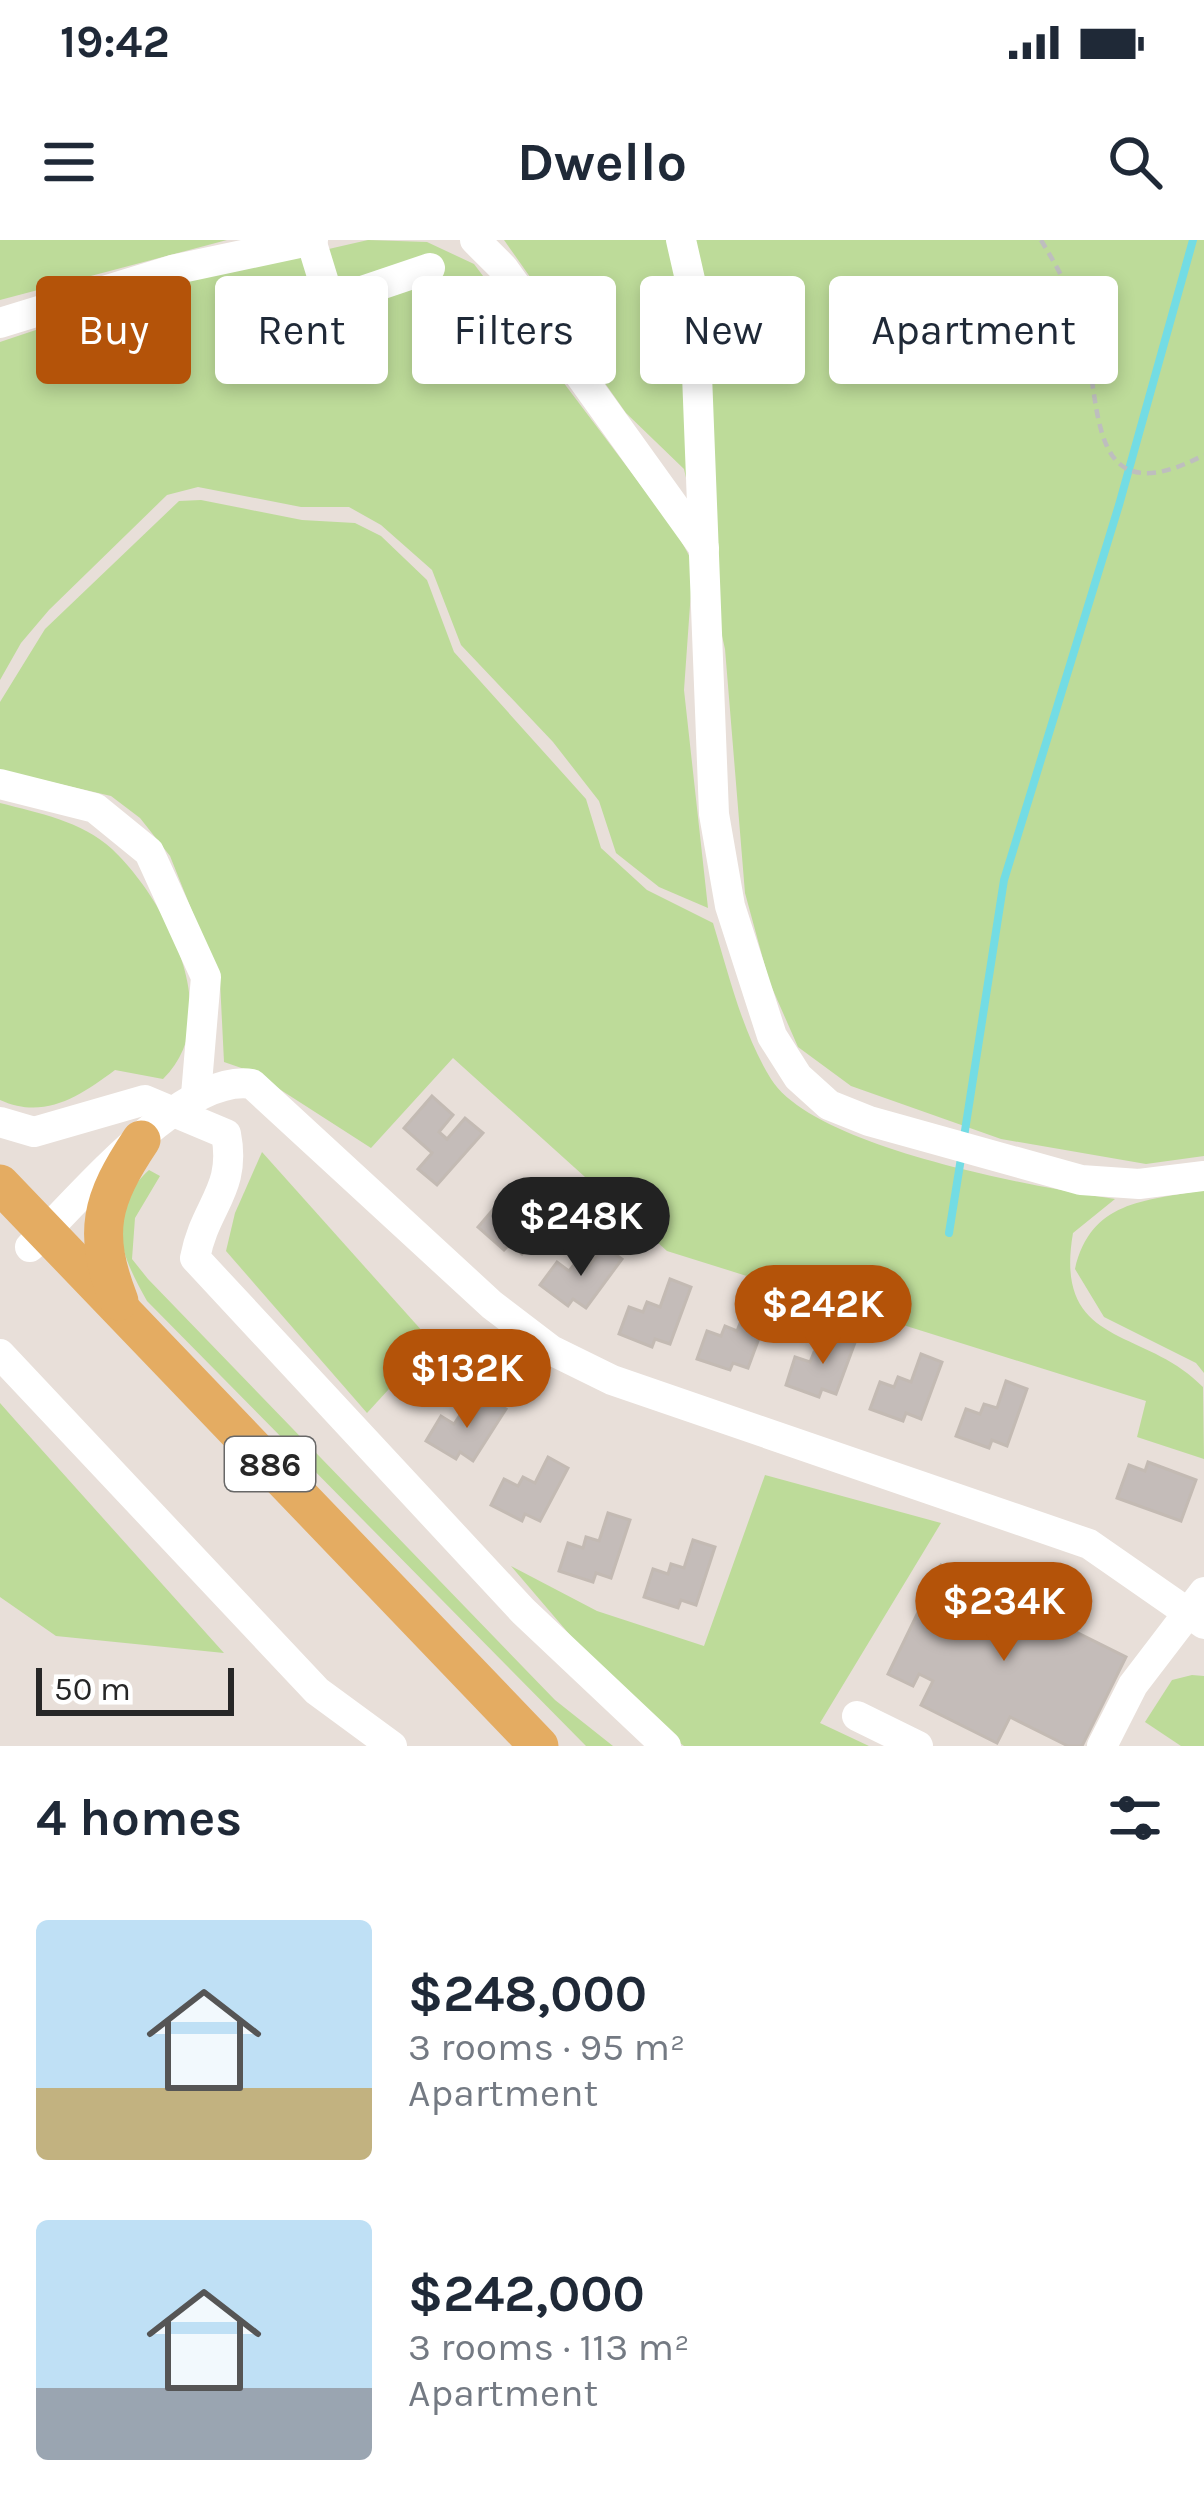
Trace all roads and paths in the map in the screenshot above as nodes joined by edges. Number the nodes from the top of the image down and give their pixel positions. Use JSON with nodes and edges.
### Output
{"nodes":[{"id":1,"x":312,"y":240,"type":"edge"},
{"id":2,"x":475,"y":240,"type":"edge"},
{"id":3,"x":681,"y":240,"type":"edge"},
{"id":4,"x":1041,"y":240,"type":"edge"},
{"id":5,"x":430,"y":268,"type":"dead end"},
{"id":6,"x":322,"y":276,"type":"edge"},
{"id":7,"x":388,"y":282,"type":"edge"},
{"id":8,"x":0,"y":323,"type":"edge"},
{"id":9,"x":1204,"y":455,"type":"edge"},
{"id":10,"x":704,"y":548,"type":"junction"},
{"id":11,"x":0,"y":784,"type":"edge"},
{"id":12,"x":184,"y":1103,"type":"junction"},
{"id":13,"x":0,"y":1122,"type":"edge"},
{"id":14,"x":141,"y":1141,"type":"junction"},
{"id":15,"x":1204,"y":1176,"type":"edge"},
{"id":16,"x":0,"y":1184,"type":"edge"},
{"id":17,"x":0,"y":1219,"type":"edge"},
{"id":18,"x":39,"y":1238,"type":"junction"},
{"id":19,"x":128,"y":1322,"type":"junction"},
{"id":20,"x":0,"y":1354,"type":"edge"},
{"id":21,"x":1199,"y":1609,"type":"edge"},
{"id":22,"x":856,"y":1716,"type":"dead end"},
{"id":23,"x":392,"y":1746,"type":"edge"},
{"id":24,"x":502,"y":1746,"type":"edge"},
{"id":25,"x":538,"y":1746,"type":"edge"},
{"id":26,"x":666,"y":1746,"type":"edge"},
{"id":27,"x":918,"y":1746,"type":"edge"},
{"id":28,"x":1102,"y":1746,"type":"edge"}],
"edges":[{"from":1,"to":6,"type":"street"},
{"from":1,"to":8,"type":"street"},
{"from":2,"to":10,"type":"street"},
{"from":3,"to":10,"type":"street"},
{"from":4,"to":9,"type":"path"},
{"from":5,"to":7,"type":"street"},
{"from":10,"to":15,"type":"street"},
{"from":11,"to":12,"type":"street"},
{"from":12,"to":13,"type":"street"},
{"from":12,"to":14,"type":"street"},
{"from":12,"to":21,"type":"street"},
{"from":12,"to":26,"type":"street"},
{"from":14,"to":18,"type":"street"},
{"from":14,"to":19,"type":"main road"},
{"from":16,"to":18,"type":"main road","number":"886"},
{"from":17,"to":18,"type":"main road","number":"886"},
{"from":18,"to":19,"type":"main road","number":"886"},
{"from":18,"to":24,"type":"main road","number":"886"},
{"from":19,"to":25,"type":"main road","number":"886"},
{"from":20,"to":23,"type":"street"},
{"from":21,"to":28,"type":"street"},
{"from":22,"to":27,"type":"street"}]}
